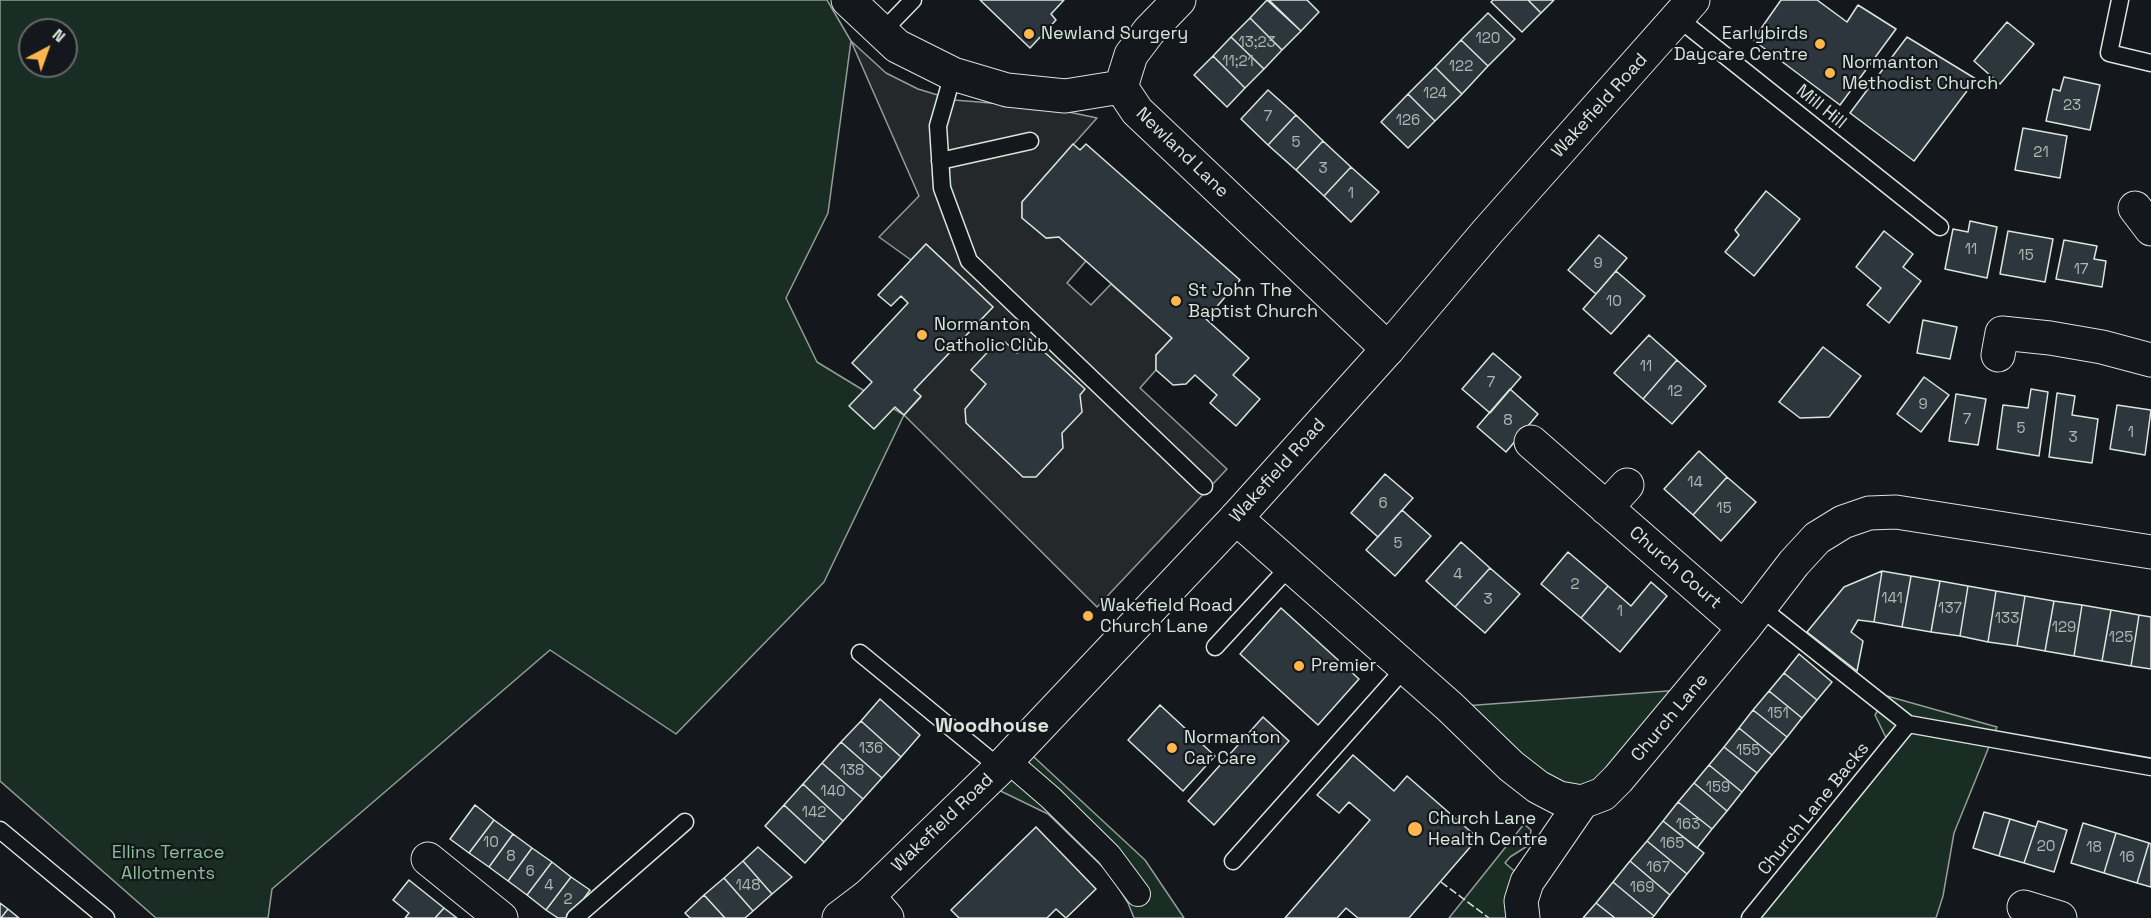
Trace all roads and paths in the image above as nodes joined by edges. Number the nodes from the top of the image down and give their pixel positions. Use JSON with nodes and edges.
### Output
{"nodes":[{"id":1,"x":848,"y":0,"type":"edge"},
{"id":2,"x":913,"y":0,"type":"edge"},
{"id":3,"x":1179,"y":0,"type":"edge"},
{"id":4,"x":2120,"y":0,"type":"edge"},
{"id":5,"x":1686,"y":9,"type":"edge"},
{"id":6,"x":882,"y":32,"type":"junction"},
{"id":7,"x":2151,"y":63,"type":"edge"},
{"id":8,"x":952,"y":74,"type":"junction"},
{"id":9,"x":1121,"y":87,"type":"junction"},
{"id":10,"x":1030,"y":141,"type":"dead end"},
{"id":11,"x":940,"y":160,"type":"junction"},
{"id":12,"x":1940,"y":227,"type":"dead end"},
{"id":13,"x":1388,"y":350,"type":"junction"},
{"id":14,"x":1998,"y":355,"type":"dead end"},
{"id":15,"x":2151,"y":360,"type":"edge"},
{"id":16,"x":1531,"y":442,"type":"dead end"},
{"id":17,"x":1204,"y":486,"type":"dead end"},
{"id":18,"x":1236,"y":518,"type":"junction"},
{"id":19,"x":2151,"y":552,"type":"edge"},
{"id":20,"x":1290,"y":566,"type":"junction"},
{"id":21,"x":1752,"y":617,"type":"junction"},
{"id":22,"x":1215,"y":647,"type":"dead end"},
{"id":23,"x":860,"y":653,"type":"dead end"},
{"id":24,"x":1405,"y":668,"type":"junction"},
{"id":25,"x":1908,"y":724,"type":"junction"},
{"id":26,"x":1003,"y":764,"type":"junction"},
{"id":27,"x":2151,"y":767,"type":"edge"},
{"id":28,"x":1582,"y":802,"type":"junction"},
{"id":29,"x":685,"y":822,"type":"dead end"},
{"id":30,"x":0,"y":830,"type":"edge"},
{"id":31,"x":428,"y":859,"type":"dead end"},
{"id":32,"x":1233,"y":861,"type":"dead end"},
{"id":33,"x":1138,"y":894,"type":"dead end"},
{"id":34,"x":877,"y":907,"type":"edge"},
{"id":35,"x":2024,"y":907,"type":"dead end"},
{"id":36,"x":106,"y":918,"type":"edge"},
{"id":37,"x":501,"y":918,"type":"edge"},
{"id":38,"x":574,"y":918,"type":"edge"},
{"id":39,"x":839,"y":918,"type":"edge"},
{"id":40,"x":1523,"y":918,"type":"edge"},
{"id":41,"x":1750,"y":918,"type":"edge"},
{"id":42,"x":2060,"y":918,"type":"edge"}],
"edges":[{"from":1,"to":6,"type":"street"},
{"from":2,"to":6,"type":"lane"},
{"from":3,"to":9,"type":"street"},
{"from":4,"to":7,"type":"lane"},
{"from":5,"to":12,"type":"lane","name":"Mill Hill"},
{"from":5,"to":13,"type":"street","name":"Wakefield Road"},
{"from":6,"to":8,"type":"street"},
{"from":8,"to":9,"type":"street"},
{"from":8,"to":11,"type":"lane"},
{"from":9,"to":13,"type":"street","name":"Newland Lane"},
{"from":10,"to":11,"type":"lane"},
{"from":11,"to":17,"type":"lane"},
{"from":13,"to":18,"type":"street","name":"Wakefield Road"},
{"from":14,"to":15,"type":"street"},
{"from":16,"to":21,"type":"street","name":"Church Court"},
{"from":18,"to":20,"type":"street"},
{"from":18,"to":26,"type":"street","name":"Wakefield Road"},
{"from":19,"to":21,"type":"street","name":"Church Lane"},
{"from":20,"to":22,"type":"lane"},
{"from":20,"to":24,"type":"street"},
{"from":21,"to":25,"type":"lane"},
{"from":21,"to":28,"type":"street","name":"Church Lane"},
{"from":23,"to":26,"type":"lane"},
{"from":24,"to":28,"type":"street"},
{"from":24,"to":32,"type":"lane"},
{"from":25,"to":27,"type":"lane"},
{"from":25,"to":41,"type":"lane","name":"Church Lane Backs"},
{"from":26,"to":33,"type":"street"},
{"from":26,"to":34,"type":"street","name":"Wakefield Road"},
{"from":28,"to":40,"type":"street"},
{"from":29,"to":38,"type":"lane"},
{"from":30,"to":36,"type":"lane"},
{"from":31,"to":37,"type":"street"},
{"from":34,"to":39,"type":"street","name":"Wakefield Road"},
{"from":35,"to":42,"type":"street"}]}
